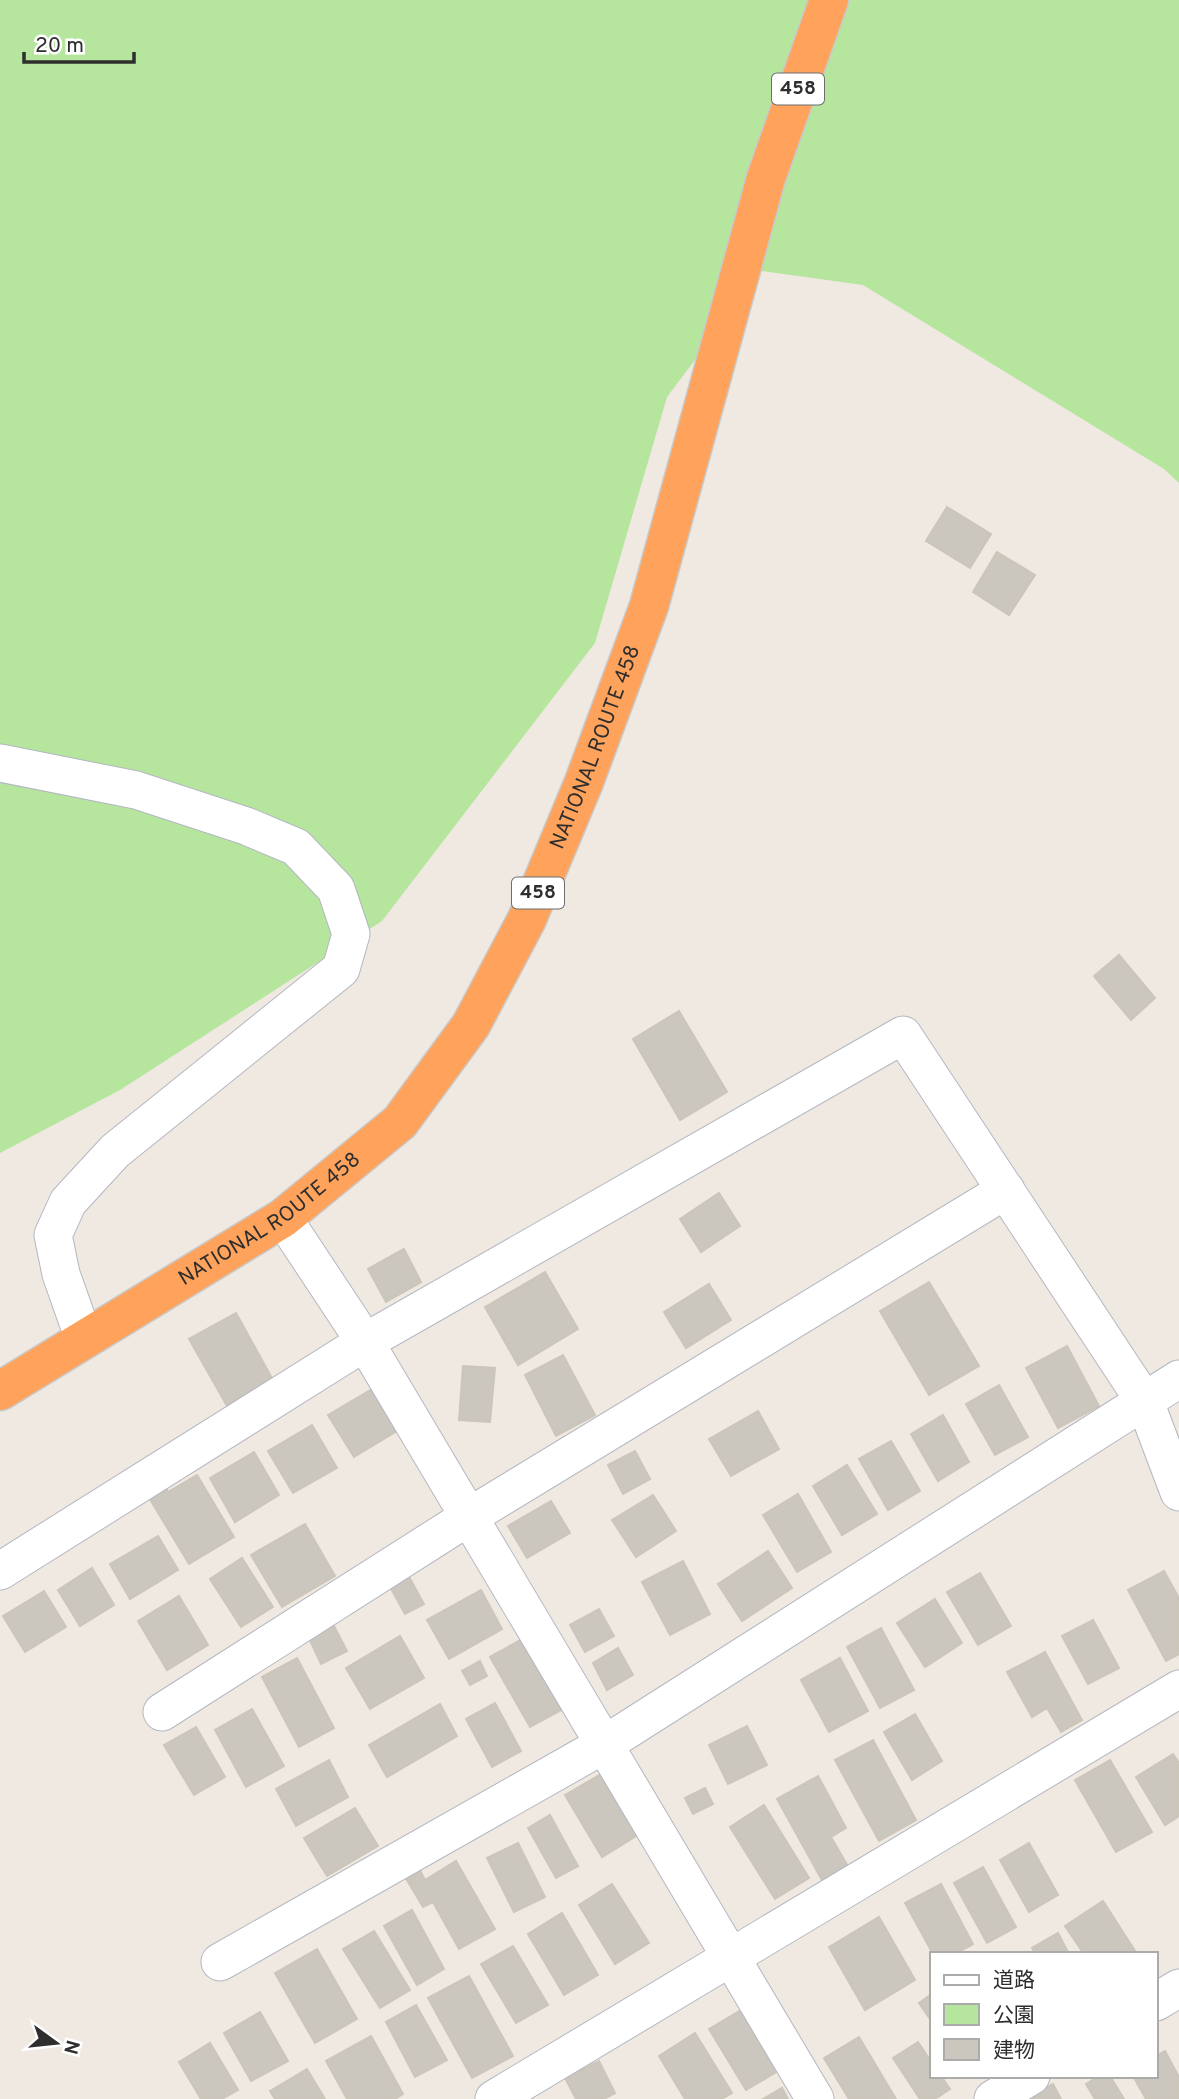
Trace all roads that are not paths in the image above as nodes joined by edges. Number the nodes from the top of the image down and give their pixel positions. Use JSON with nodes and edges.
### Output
{"nodes":[{"id":1,"x":829,"y":0,"type":"edge"},
{"id":2,"x":0,"y":763,"type":"edge"},
{"id":3,"x":1006,"y":1190,"type":"junction"},
{"id":4,"x":283,"y":1218,"type":"junction"},
{"id":5,"x":84,"y":1339,"type":"junction"},
{"id":6,"x":365,"y":1342,"type":"junction"},
{"id":7,"x":1179,"y":1379,"type":"edge"},
{"id":8,"x":0,"y":1391,"type":"edge"},
{"id":9,"x":1145,"y":1402,"type":"junction"},
{"id":10,"x":1179,"y":1492,"type":"edge"},
{"id":11,"x":470,"y":1516,"type":"junction"},
{"id":12,"x":0,"y":1570,"type":"edge"},
{"id":13,"x":1179,"y":1689,"type":"edge"},
{"id":14,"x":162,"y":1712,"type":"dead end"},
{"id":15,"x":605,"y":1744,"type":"junction"},
{"id":16,"x":731,"y":1959,"type":"junction"},
{"id":17,"x":220,"y":1962,"type":"dead end"},
{"id":18,"x":1179,"y":1988,"type":"edge"},
{"id":19,"x":1158,"y":2001,"type":"edge"},
{"id":20,"x":1028,"y":2078,"type":"edge"},
{"id":21,"x":494,"y":2099,"type":"edge"},
{"id":22,"x":815,"y":2099,"type":"edge"},
{"id":23,"x":993,"y":2099,"type":"edge"}],
"edges":[{"from":1,"to":4,"type":"highway","name":"NATIONAL ROUTE 458","number":"458"},
{"from":2,"to":5,"type":"street"},
{"from":3,"to":6,"type":"street"},
{"from":3,"to":9,"type":"street"},
{"from":3,"to":11,"type":"street"},
{"from":4,"to":5,"type":"highway","name":"NATIONAL ROUTE 458","number":"458"},
{"from":4,"to":6,"type":"street"},
{"from":5,"to":8,"type":"highway","name":"NATIONAL ROUTE 458","number":"458"},
{"from":6,"to":11,"type":"street"},
{"from":6,"to":12,"type":"street"},
{"from":7,"to":9,"type":"street"},
{"from":9,"to":10,"type":"street"},
{"from":9,"to":15,"type":"street"},
{"from":11,"to":14,"type":"street"},
{"from":11,"to":15,"type":"street"},
{"from":13,"to":16,"type":"street"},
{"from":15,"to":16,"type":"street"},
{"from":15,"to":17,"type":"street"},
{"from":16,"to":21,"type":"street"},
{"from":16,"to":22,"type":"street"},
{"from":18,"to":19,"type":"street"},
{"from":20,"to":23,"type":"street"}]}
